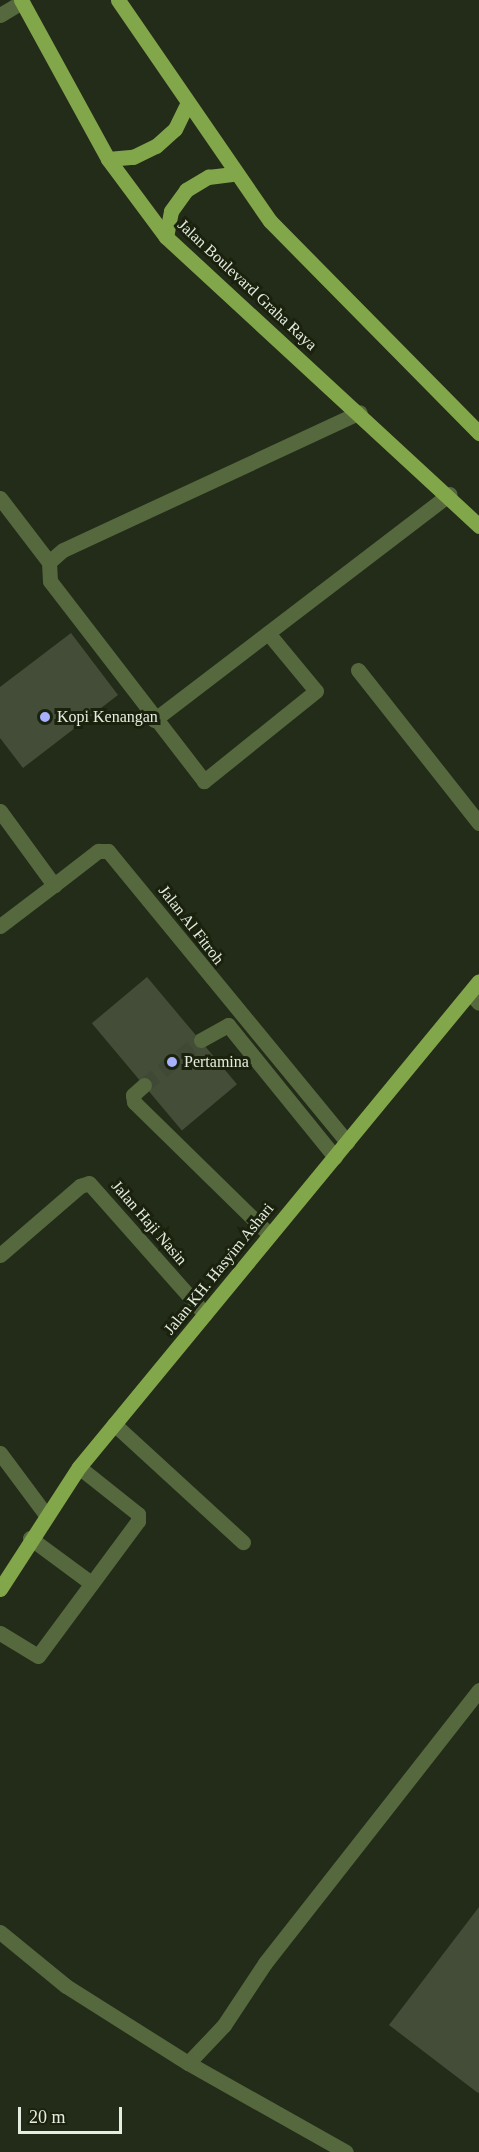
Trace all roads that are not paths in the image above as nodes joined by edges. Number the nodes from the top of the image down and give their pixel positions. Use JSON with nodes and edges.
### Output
{"nodes":[{"id":1,"x":118,"y":0,"type":"edge"},
{"id":2,"x":22,"y":1,"type":"edge"},
{"id":3,"x":0,"y":15,"type":"edge"},
{"id":4,"x":186,"y":106,"type":"junction"},
{"id":5,"x":108,"y":159,"type":"junction"},
{"id":6,"x":234,"y":174,"type":"junction"},
{"id":7,"x":166,"y":237,"type":"junction"},
{"id":8,"x":360,"y":412,"type":"junction"},
{"id":9,"x":479,"y":433,"type":"edge"},
{"id":10,"x":450,"y":495,"type":"junction"},
{"id":11,"x":0,"y":498,"type":"edge"},
{"id":12,"x":479,"y":526,"type":"edge"},
{"id":13,"x":49,"y":562,"type":"junction"},
{"id":14,"x":268,"y":633,"type":"junction"},
{"id":15,"x":358,"y":670,"type":"dead end"},
{"id":16,"x":154,"y":720,"type":"junction"},
{"id":17,"x":0,"y":812,"type":"edge"},
{"id":18,"x":479,"y":823,"type":"edge"},
{"id":19,"x":54,"y":885,"type":"junction"},
{"id":20,"x":0,"y":926,"type":"edge"},
{"id":21,"x":476,"y":993,"type":"edge"},
{"id":22,"x":201,"y":1041,"type":"tunnel mouth"},
{"id":23,"x":144,"y":1085,"type":"tunnel mouth"},
{"id":24,"x":347,"y":1142,"type":"junction"},
{"id":25,"x":335,"y":1156,"type":"junction"},
{"id":26,"x":270,"y":1235,"type":"junction"},
{"id":27,"x":0,"y":1255,"type":"edge"},
{"id":28,"x":205,"y":1314,"type":"junction"},
{"id":29,"x":114,"y":1424,"type":"junction"},
{"id":30,"x":0,"y":1453,"type":"edge"},
{"id":31,"x":79,"y":1467,"type":"junction"},
{"id":32,"x":46,"y":1515,"type":"junction"},
{"id":33,"x":30,"y":1538,"type":"junction"},
{"id":34,"x":243,"y":1542,"type":"dead end"},
{"id":35,"x":91,"y":1583,"type":"junction"},
{"id":36,"x":0,"y":1588,"type":"edge"},
{"id":37,"x":0,"y":1633,"type":"edge"},
{"id":38,"x":479,"y":1690,"type":"edge"},
{"id":39,"x":0,"y":1932,"type":"edge"},
{"id":40,"x":188,"y":2062,"type":"junction"},
{"id":41,"x":346,"y":2152,"type":"edge"}],
"edges":[{"from":1,"to":4,"type":"main road"},
{"from":2,"to":3,"type":"street"},
{"from":2,"to":5,"type":"main road","name":"Jalan Boulevard Graha Raya"},
{"from":4,"to":5,"type":"main road"},
{"from":4,"to":6,"type":"main road"},
{"from":5,"to":7,"type":"main road","name":"Jalan Boulevard Graha Raya"},
{"from":6,"to":7,"type":"main road"},
{"from":6,"to":9,"type":"main road"},
{"from":7,"to":8,"type":"main road","name":"Jalan Boulevard Graha Raya"},
{"from":8,"to":10,"type":"main road","name":"Jalan Boulevard Graha Raya"},
{"from":8,"to":13,"type":"street"},
{"from":10,"to":12,"type":"main road","name":"Jalan Boulevard Graha Raya"},
{"from":10,"to":14,"type":"street"},
{"from":11,"to":13,"type":"street"},
{"from":13,"to":16,"type":"street"},
{"from":14,"to":16,"type":"street"},
{"from":14,"to":16,"type":"street"},
{"from":15,"to":18,"type":"street"},
{"from":17,"to":19,"type":"street"},
{"from":19,"to":20,"type":"street"},
{"from":19,"to":24,"type":"street","name":"Jalan Al Fitroh"},
{"from":21,"to":24,"type":"main road","name":"Jalan KH. Hasyim Ashari"},
{"from":22,"to":25,"type":"street"},
{"from":23,"to":26,"type":"street"},
{"from":24,"to":25,"type":"main road","name":"Jalan KH. Hasyim Ashari"},
{"from":25,"to":26,"type":"main road","name":"Jalan KH. Hasyim Ashari"},
{"from":26,"to":28,"type":"main road","name":"Jalan KH. Hasyim Ashari"},
{"from":27,"to":28,"type":"street","name":"Jalan Haji Nasin"},
{"from":28,"to":29,"type":"main road","name":"Jalan KH. Hasyim Ashari"},
{"from":29,"to":31,"type":"main road","name":"Jalan KH. Hasyim Ashari"},
{"from":29,"to":34,"type":"street"},
{"from":30,"to":32,"type":"street"},
{"from":31,"to":32,"type":"main road","name":"Jalan KH. Hasyim Ashari"},
{"from":31,"to":35,"type":"street"},
{"from":32,"to":33,"type":"main road","name":"Jalan KH. Hasyim Ashari"},
{"from":33,"to":35,"type":"street"},
{"from":33,"to":36,"type":"main road","name":"Jalan KH. Hasyim Ashari"},
{"from":35,"to":37,"type":"street"},
{"from":38,"to":40,"type":"street"},
{"from":39,"to":40,"type":"street"},
{"from":40,"to":41,"type":"street"}]}
